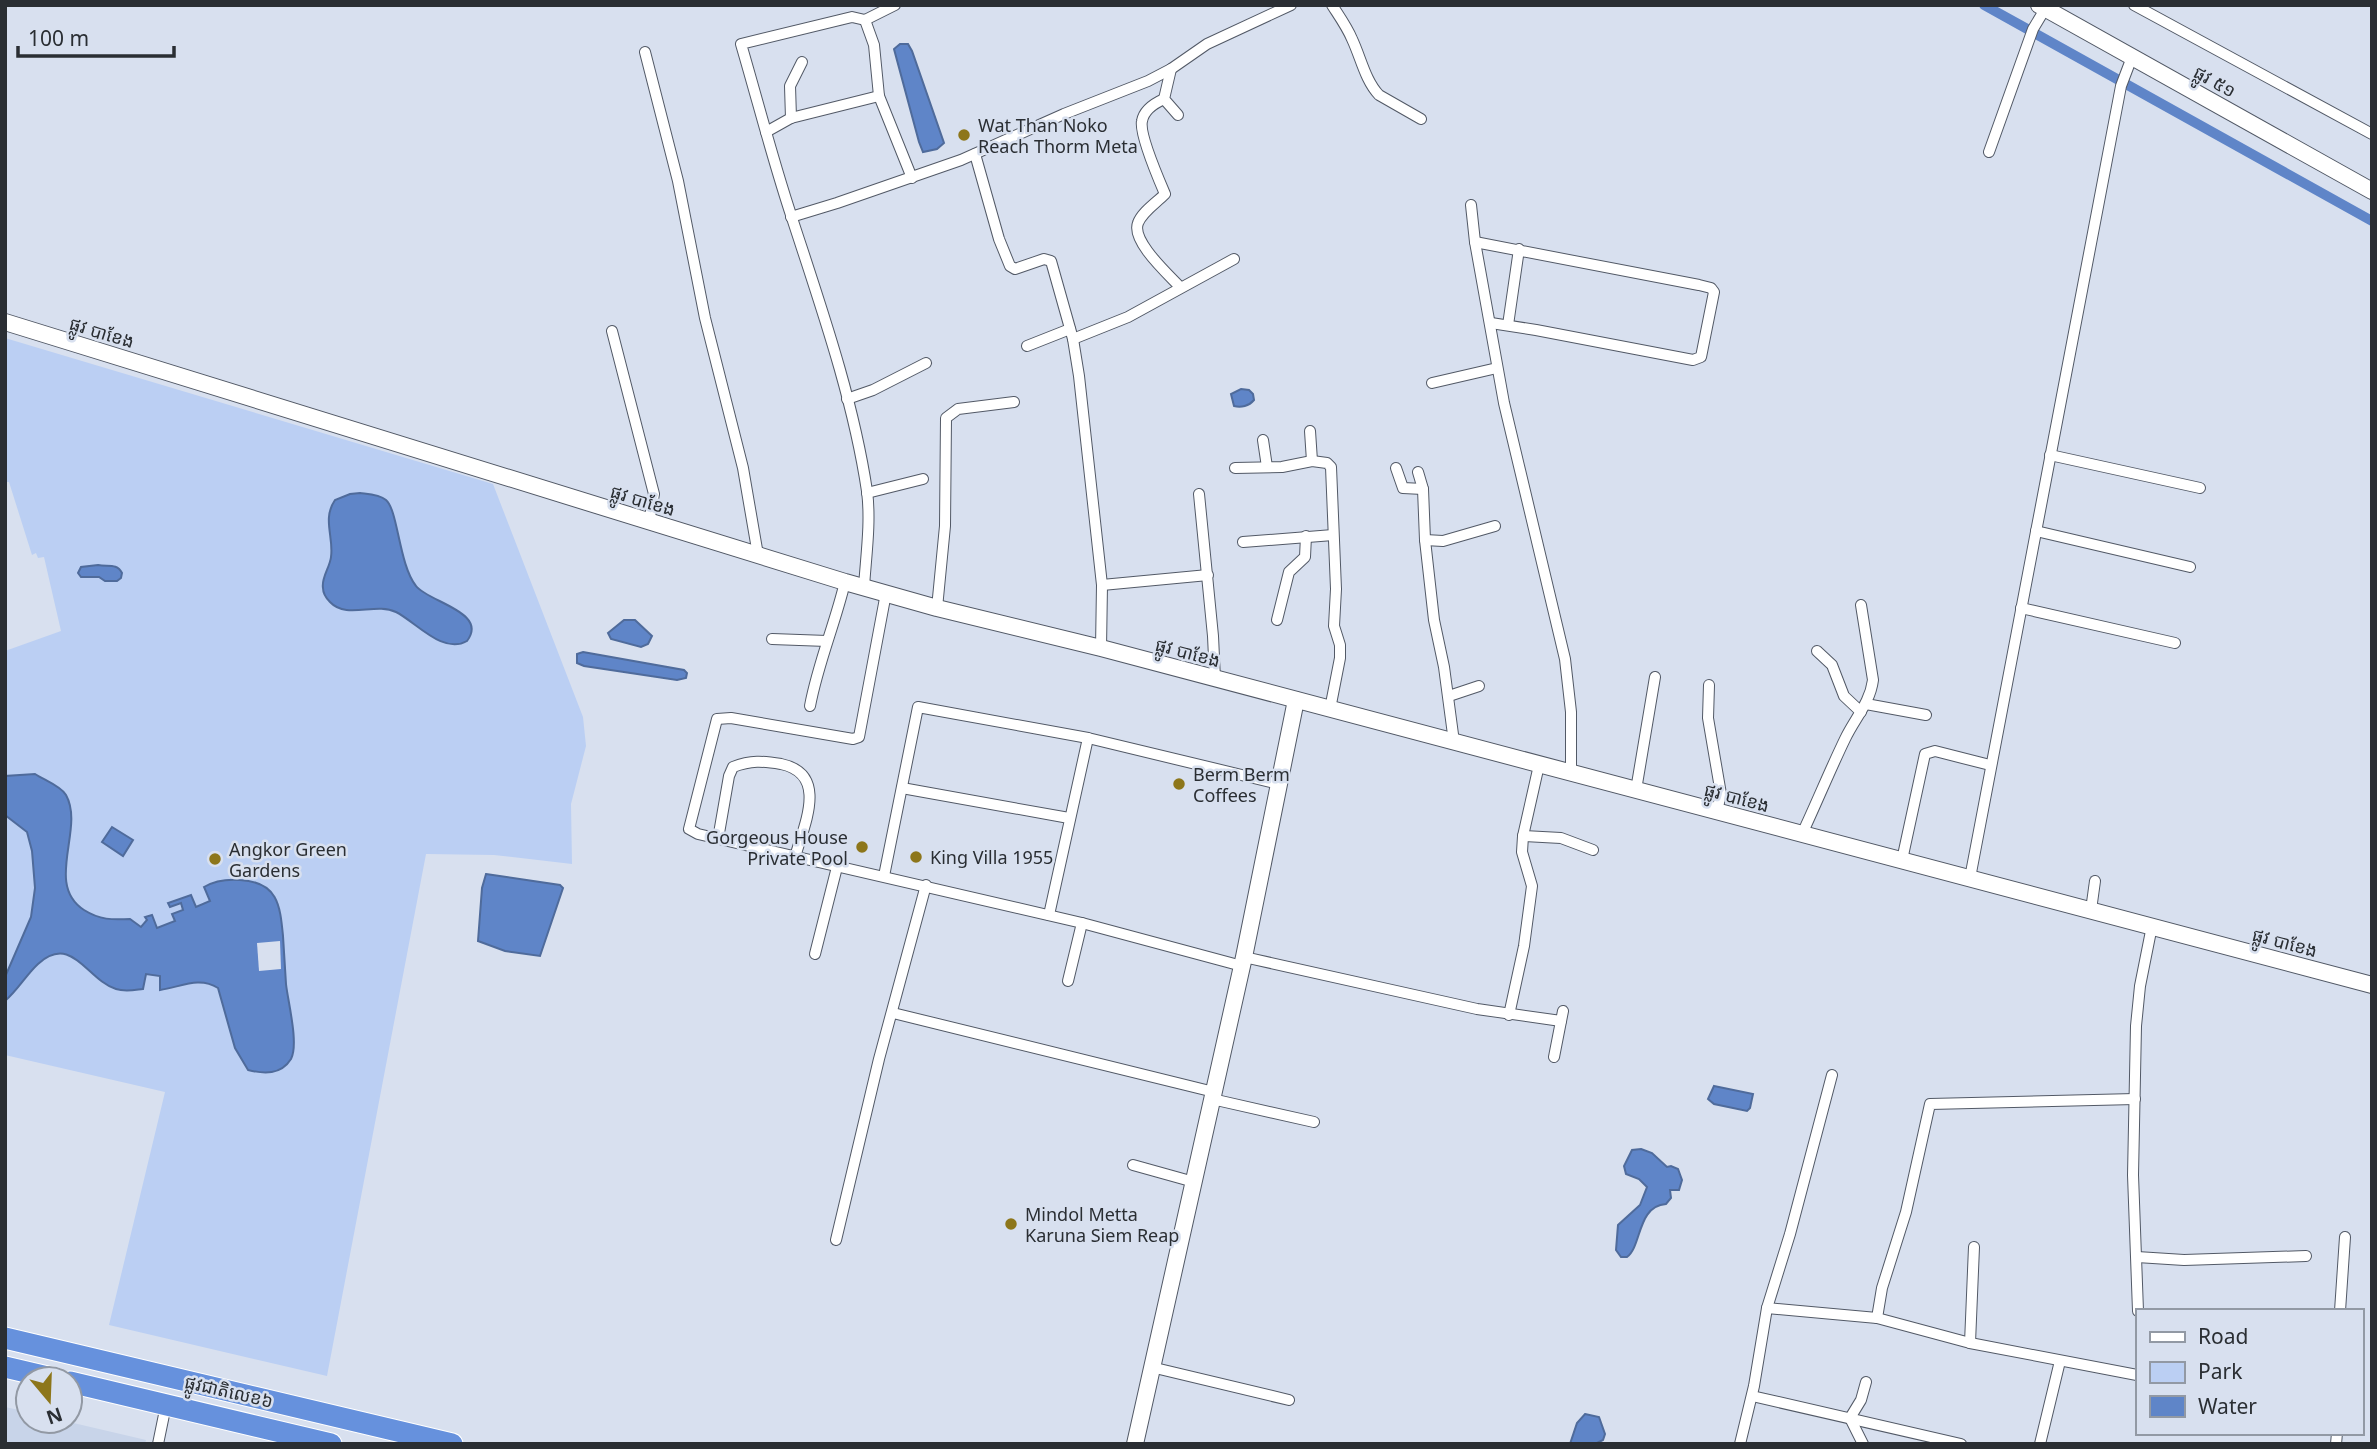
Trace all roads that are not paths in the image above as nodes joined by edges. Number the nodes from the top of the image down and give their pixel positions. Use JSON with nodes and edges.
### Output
{"nodes":[{"id":1,"x":895,"y":5,"type":"edge"},
{"id":2,"x":1292,"y":5,"type":"edge"},
{"id":3,"x":1332,"y":5,"type":"edge"},
{"id":4,"x":2134,"y":5,"type":"edge"},
{"id":5,"x":2039,"y":16,"type":"edge"},
{"id":6,"x":865,"y":20,"type":"junction"},
{"id":7,"x":645,"y":52,"type":"dead end"},
{"id":8,"x":802,"y":62,"type":"dead end"},
{"id":9,"x":2130,"y":62,"type":"junction"},
{"id":10,"x":1171,"y":69,"type":"junction"},
{"id":11,"x":879,"y":96,"type":"junction"},
{"id":12,"x":1164,"y":99,"type":"junction"},
{"id":13,"x":1178,"y":115,"type":"dead end"},
{"id":14,"x":791,"y":118,"type":"junction"},
{"id":15,"x":1421,"y":119,"type":"dead end"},
{"id":16,"x":766,"y":132,"type":"junction"},
{"id":17,"x":2372,"y":134,"type":"edge"},
{"id":18,"x":1989,"y":152,"type":"dead end"},
{"id":19,"x":975,"y":154,"type":"junction"},
{"id":20,"x":912,"y":178,"type":"junction"},
{"id":21,"x":2372,"y":191,"type":"edge"},
{"id":22,"x":1471,"y":205,"type":"dead end"},
{"id":23,"x":792,"y":217,"type":"junction"},
{"id":24,"x":1475,"y":242,"type":"junction"},
{"id":25,"x":1519,"y":249,"type":"junction"},
{"id":26,"x":1234,"y":259,"type":"dead end"},
{"id":27,"x":1180,"y":287,"type":"junction"},
{"id":28,"x":5,"y":322,"type":"edge"},
{"id":29,"x":1491,"y":323,"type":"junction"},
{"id":30,"x":1508,"y":325,"type":"junction"},
{"id":31,"x":611,"y":331,"type":"dead end"},
{"id":32,"x":1071,"y":334,"type":"junction"},
{"id":33,"x":1027,"y":346,"type":"dead end"},
{"id":34,"x":926,"y":363,"type":"dead end"},
{"id":35,"x":1497,"y":368,"type":"junction"},
{"id":36,"x":1432,"y":383,"type":"dead end"},
{"id":37,"x":847,"y":400,"type":"junction"},
{"id":38,"x":1014,"y":402,"type":"dead end"},
{"id":39,"x":1310,"y":431,"type":"dead end"},
{"id":40,"x":1263,"y":440,"type":"dead end"},
{"id":41,"x":2050,"y":455,"type":"junction"},
{"id":42,"x":1312,"y":461,"type":"junction"},
{"id":43,"x":1267,"y":467,"type":"junction"},
{"id":44,"x":1236,"y":468,"type":"dead end"},
{"id":45,"x":1396,"y":468,"type":"dead end"},
{"id":46,"x":1418,"y":472,"type":"dead end"},
{"id":47,"x":923,"y":479,"type":"dead end"},
{"id":48,"x":2200,"y":488,"type":"dead end"},
{"id":49,"x":1423,"y":489,"type":"junction"},
{"id":50,"x":867,"y":493,"type":"junction"},
{"id":51,"x":1199,"y":494,"type":"dead end"},
{"id":52,"x":649,"y":522,"type":"junction"},
{"id":53,"x":1495,"y":526,"type":"dead end"},
{"id":54,"x":2036,"y":531,"type":"junction"},
{"id":55,"x":1333,"y":535,"type":"junction"},
{"id":56,"x":1306,"y":536,"type":"junction"},
{"id":57,"x":1425,"y":540,"type":"junction"},
{"id":58,"x":1243,"y":542,"type":"dead end"},
{"id":59,"x":758,"y":555,"type":"junction"},
{"id":60,"x":2190,"y":567,"type":"dead end"},
{"id":61,"x":1208,"y":575,"type":"junction"},
{"id":62,"x":845,"y":582,"type":"junction"},
{"id":63,"x":1102,"y":585,"type":"junction"},
{"id":64,"x":864,"y":587,"type":"junction"},
{"id":65,"x":886,"y":593,"type":"junction"},
{"id":66,"x":1861,"y":605,"type":"dead end"},
{"id":67,"x":937,"y":608,"type":"junction"},
{"id":68,"x":2021,"y":608,"type":"junction"},
{"id":69,"x":1278,"y":620,"type":"dead end"},
{"id":70,"x":772,"y":639,"type":"dead end"},
{"id":71,"x":827,"y":641,"type":"junction"},
{"id":72,"x":2175,"y":643,"type":"dead end"},
{"id":73,"x":1101,"y":649,"type":"junction"},
{"id":74,"x":1817,"y":651,"type":"dead end"},
{"id":75,"x":1655,"y":677,"type":"dead end"},
{"id":76,"x":1215,"y":679,"type":"junction"},
{"id":77,"x":1709,"y":685,"type":"dead end"},
{"id":78,"x":1479,"y":686,"type":"dead end"},
{"id":79,"x":1449,"y":696,"type":"junction"},
{"id":80,"x":1296,"y":700,"type":"junction"},
{"id":81,"x":810,"y":706,"type":"dead end"},
{"id":82,"x":1864,"y":708,"type":"junction"},
{"id":83,"x":1330,"y":709,"type":"junction"},
{"id":84,"x":1926,"y":715,"type":"dead end"},
{"id":85,"x":1087,"y":738,"type":"junction"},
{"id":86,"x":1454,"y":742,"type":"junction"},
{"id":87,"x":1539,"y":765,"type":"junction"},
{"id":88,"x":1990,"y":765,"type":"junction"},
{"id":89,"x":1571,"y":773,"type":"junction"},
{"id":90,"x":1279,"y":784,"type":"junction"},
{"id":91,"x":902,"y":788,"type":"junction"},
{"id":92,"x":1636,"y":790,"type":"junction"},
{"id":93,"x":1717,"y":811,"type":"junction"},
{"id":94,"x":1069,"y":818,"type":"junction"},
{"id":95,"x":1802,"y":834,"type":"junction"},
{"id":96,"x":1523,"y":836,"type":"junction"},
{"id":97,"x":718,"y":839,"type":"junction"},
{"id":98,"x":1593,"y":849,"type":"dead end"},
{"id":99,"x":795,"y":856,"type":"junction"},
{"id":100,"x":1902,"y":860,"type":"junction"},
{"id":101,"x":837,"y":867,"type":"junction"},
{"id":102,"x":884,"y":876,"type":"junction"},
{"id":103,"x":1970,"y":878,"type":"junction"},
{"id":104,"x":2095,"y":881,"type":"dead end"},
{"id":105,"x":926,"y":885,"type":"junction"},
{"id":106,"x":2091,"y":910,"type":"junction"},
{"id":107,"x":1049,"y":915,"type":"junction"},
{"id":108,"x":1082,"y":923,"type":"junction"},
{"id":109,"x":2152,"y":926,"type":"junction"},
{"id":110,"x":815,"y":954,"type":"dead end"},
{"id":111,"x":1243,"y":961,"type":"junction"},
{"id":112,"x":1069,"y":981,"type":"dead end"},
{"id":113,"x":2372,"y":985,"type":"edge"},
{"id":114,"x":893,"y":1013,"type":"junction"},
{"id":115,"x":1509,"y":1015,"type":"junction"},
{"id":116,"x":1554,"y":1057,"type":"dead end"},
{"id":117,"x":1832,"y":1076,"type":"dead end"},
{"id":118,"x":1213,"y":1096,"type":"junction"},
{"id":119,"x":2135,"y":1099,"type":"junction"},
{"id":120,"x":1314,"y":1122,"type":"dead end"},
{"id":121,"x":1133,"y":1165,"type":"dead end"},
{"id":122,"x":1194,"y":1182,"type":"junction"},
{"id":123,"x":2345,"y":1237,"type":"dead end"},
{"id":124,"x":836,"y":1240,"type":"dead end"},
{"id":125,"x":1974,"y":1247,"type":"dead end"},
{"id":126,"x":2306,"y":1256,"type":"dead end"},
{"id":127,"x":2137,"y":1257,"type":"junction"},
{"id":128,"x":1767,"y":1308,"type":"junction"},
{"id":129,"x":2138,"y":1309,"type":"edge"},
{"id":130,"x":2340,"y":1309,"type":"edge"},
{"id":131,"x":1877,"y":1318,"type":"junction"},
{"id":132,"x":5,"y":1338,"type":"edge"},
{"id":133,"x":1970,"y":1343,"type":"junction"},
{"id":134,"x":2060,"y":1361,"type":"junction"},
{"id":135,"x":1151,"y":1367,"type":"junction"},
{"id":136,"x":2136,"y":1375,"type":"edge"},
{"id":137,"x":1866,"y":1382,"type":"dead end"},
{"id":138,"x":84,"y":1385,"type":"edge"},
{"id":139,"x":1752,"y":1396,"type":"junction"},
{"id":140,"x":1289,"y":1400,"type":"dead end"},
{"id":141,"x":166,"y":1405,"type":"junction"},
{"id":142,"x":1850,"y":1418,"type":"junction"},
{"id":143,"x":158,"y":1444,"type":"edge"},
{"id":144,"x":331,"y":1444,"type":"edge"},
{"id":145,"x":452,"y":1444,"type":"edge"},
{"id":146,"x":1135,"y":1444,"type":"edge"},
{"id":147,"x":1740,"y":1444,"type":"edge"},
{"id":148,"x":1863,"y":1444,"type":"edge"},
{"id":149,"x":1961,"y":1444,"type":"edge"},
{"id":150,"x":2040,"y":1444,"type":"edge"}],
"edges":[{"from":1,"to":6,"type":"street"},
{"from":2,"to":10,"type":"street"},
{"from":3,"to":15,"type":"street"},
{"from":4,"to":17,"type":"street"},
{"from":5,"to":9,"type":"street","name":"ផ្លូវ ៥១"},
{"from":5,"to":18,"type":"street"},
{"from":6,"to":11,"type":"street"},
{"from":6,"to":16,"type":"street"},
{"from":7,"to":59,"type":"street"},
{"from":8,"to":14,"type":"street"},
{"from":9,"to":21,"type":"street","name":"ផ្លូវ ៥១"},
{"from":9,"to":41,"type":"street"},
{"from":10,"to":12,"type":"street"},
{"from":10,"to":19,"type":"street"},
{"from":11,"to":14,"type":"street"},
{"from":11,"to":20,"type":"street"},
{"from":12,"to":13,"type":"street"},
{"from":12,"to":27,"type":"street"},
{"from":14,"to":16,"type":"street"},
{"from":16,"to":23,"type":"street"},
{"from":19,"to":20,"type":"street"},
{"from":19,"to":32,"type":"street"},
{"from":20,"to":23,"type":"street"},
{"from":22,"to":24,"type":"street"},
{"from":23,"to":37,"type":"street"},
{"from":24,"to":25,"type":"street"},
{"from":24,"to":29,"type":"street"},
{"from":25,"to":30,"type":"street"},
{"from":25,"to":30,"type":"street"},
{"from":26,"to":27,"type":"street"},
{"from":27,"to":32,"type":"street"},
{"from":28,"to":52,"type":"street","name":"ផ្លូវ បាខែង"},
{"from":29,"to":30,"type":"street"},
{"from":29,"to":35,"type":"street"},
{"from":31,"to":52,"type":"street"},
{"from":32,"to":33,"type":"street"},
{"from":32,"to":63,"type":"street"},
{"from":34,"to":37,"type":"street"},
{"from":35,"to":36,"type":"street"},
{"from":35,"to":89,"type":"street"},
{"from":37,"to":50,"type":"street"},
{"from":38,"to":67,"type":"street"},
{"from":39,"to":42,"type":"street"},
{"from":40,"to":43,"type":"street"},
{"from":41,"to":48,"type":"street"},
{"from":41,"to":54,"type":"street"},
{"from":42,"to":43,"type":"street"},
{"from":42,"to":55,"type":"street"},
{"from":43,"to":44,"type":"street"},
{"from":45,"to":49,"type":"street"},
{"from":46,"to":49,"type":"street"},
{"from":47,"to":50,"type":"street"},
{"from":49,"to":57,"type":"street"},
{"from":50,"to":64,"type":"street"},
{"from":51,"to":61,"type":"street"},
{"from":52,"to":59,"type":"street","name":"ផ្លូវ បាខែង"},
{"from":53,"to":57,"type":"street"},
{"from":54,"to":60,"type":"street"},
{"from":54,"to":68,"type":"street"},
{"from":55,"to":56,"type":"street"},
{"from":55,"to":83,"type":"street"},
{"from":56,"to":58,"type":"street"},
{"from":56,"to":69,"type":"street"},
{"from":57,"to":79,"type":"street"},
{"from":59,"to":62,"type":"street","name":"ផ្លូវ បាខែង"},
{"from":61,"to":63,"type":"street"},
{"from":61,"to":76,"type":"street"},
{"from":62,"to":64,"type":"street","name":"ផ្លូវ បាខែង"},
{"from":62,"to":71,"type":"street"},
{"from":63,"to":73,"type":"street"},
{"from":64,"to":65,"type":"street","name":"ផ្លូវ បាខែង"},
{"from":65,"to":67,"type":"street","name":"ផ្លូវ បាខែង"},
{"from":65,"to":97,"type":"street"},
{"from":66,"to":82,"type":"street"},
{"from":67,"to":73,"type":"street","name":"ផ្លូវ បាខែង"},
{"from":68,"to":72,"type":"street"},
{"from":68,"to":88,"type":"street"},
{"from":70,"to":71,"type":"street"},
{"from":71,"to":81,"type":"street"},
{"from":73,"to":76,"type":"street","name":"ផ្លូវ បាខែង"},
{"from":74,"to":82,"type":"street"},
{"from":75,"to":92,"type":"street"},
{"from":76,"to":80,"type":"street","name":"ផ្លូវ បាខែង"},
{"from":77,"to":93,"type":"street"},
{"from":78,"to":79,"type":"street"},
{"from":79,"to":86,"type":"street"},
{"from":80,"to":83,"type":"street","name":"ផ្លូវ បាខែង"},
{"from":80,"to":90,"type":"street"},
{"from":82,"to":84,"type":"street"},
{"from":82,"to":95,"type":"street"},
{"from":83,"to":86,"type":"street","name":"ផ្លូវ បាខែង"},
{"from":85,"to":90,"type":"street"},
{"from":85,"to":91,"type":"street"},
{"from":85,"to":94,"type":"street"},
{"from":86,"to":87,"type":"street","name":"ផ្លូវ បាខែង"},
{"from":87,"to":89,"type":"street","name":"ផ្លូវ បាខែង"},
{"from":87,"to":96,"type":"street"},
{"from":88,"to":100,"type":"street"},
{"from":88,"to":103,"type":"street"},
{"from":89,"to":92,"type":"street","name":"ផ្លូវ បាខែង"},
{"from":90,"to":111,"type":"street"},
{"from":91,"to":94,"type":"street"},
{"from":91,"to":102,"type":"street"},
{"from":92,"to":93,"type":"street","name":"ផ្លូវ បាខែង"},
{"from":93,"to":95,"type":"street","name":"ផ្លូវ បាខែង"},
{"from":94,"to":107,"type":"street"},
{"from":95,"to":100,"type":"street","name":"ផ្លូវ បាខែង"},
{"from":96,"to":98,"type":"street"},
{"from":96,"to":115,"type":"street"},
{"from":97,"to":99,"type":"street"},
{"from":97,"to":99,"type":"street"},
{"from":99,"to":101,"type":"street"},
{"from":100,"to":103,"type":"street","name":"ផ្លូវ បាខែង"},
{"from":101,"to":102,"type":"street"},
{"from":101,"to":110,"type":"street"},
{"from":102,"to":105,"type":"street"},
{"from":103,"to":106,"type":"street","name":"ផ្លូវ បាខែង"},
{"from":104,"to":106,"type":"street"},
{"from":105,"to":107,"type":"street"},
{"from":105,"to":114,"type":"street"},
{"from":106,"to":109,"type":"street","name":"ផ្លូវ បាខែង"},
{"from":107,"to":108,"type":"street"},
{"from":108,"to":111,"type":"street"},
{"from":108,"to":112,"type":"street"},
{"from":109,"to":113,"type":"street","name":"ផ្លូវ បាខែង"},
{"from":109,"to":119,"type":"street"},
{"from":111,"to":115,"type":"street"},
{"from":111,"to":118,"type":"street"},
{"from":114,"to":118,"type":"street"},
{"from":114,"to":124,"type":"street"},
{"from":115,"to":116,"type":"street"},
{"from":117,"to":128,"type":"street"},
{"from":118,"to":120,"type":"street"},
{"from":118,"to":122,"type":"street"},
{"from":119,"to":127,"type":"street"},
{"from":119,"to":131,"type":"street"},
{"from":121,"to":122,"type":"street"},
{"from":122,"to":135,"type":"street"},
{"from":123,"to":130,"type":"street"},
{"from":125,"to":133,"type":"street"},
{"from":126,"to":127,"type":"street"},
{"from":127,"to":129,"type":"street"},
{"from":128,"to":131,"type":"street"},
{"from":128,"to":139,"type":"street"},
{"from":131,"to":133,"type":"street"},
{"from":132,"to":145,"type":"highway","name":"ផ្លូវជាតិលេខ៦"},
{"from":133,"to":134,"type":"street"},
{"from":134,"to":136,"type":"street"},
{"from":134,"to":150,"type":"street"},
{"from":135,"to":140,"type":"street"},
{"from":135,"to":146,"type":"street"},
{"from":137,"to":142,"type":"street"},
{"from":138,"to":141,"type":"highway","name":"ផ្លូវជាតិលេខ៦"},
{"from":139,"to":142,"type":"street"},
{"from":139,"to":147,"type":"street"},
{"from":141,"to":143,"type":"street"},
{"from":141,"to":144,"type":"highway","name":"ផ្លូវជាតិលេខ៦"},
{"from":142,"to":148,"type":"street"},
{"from":142,"to":149,"type":"street"}]}
